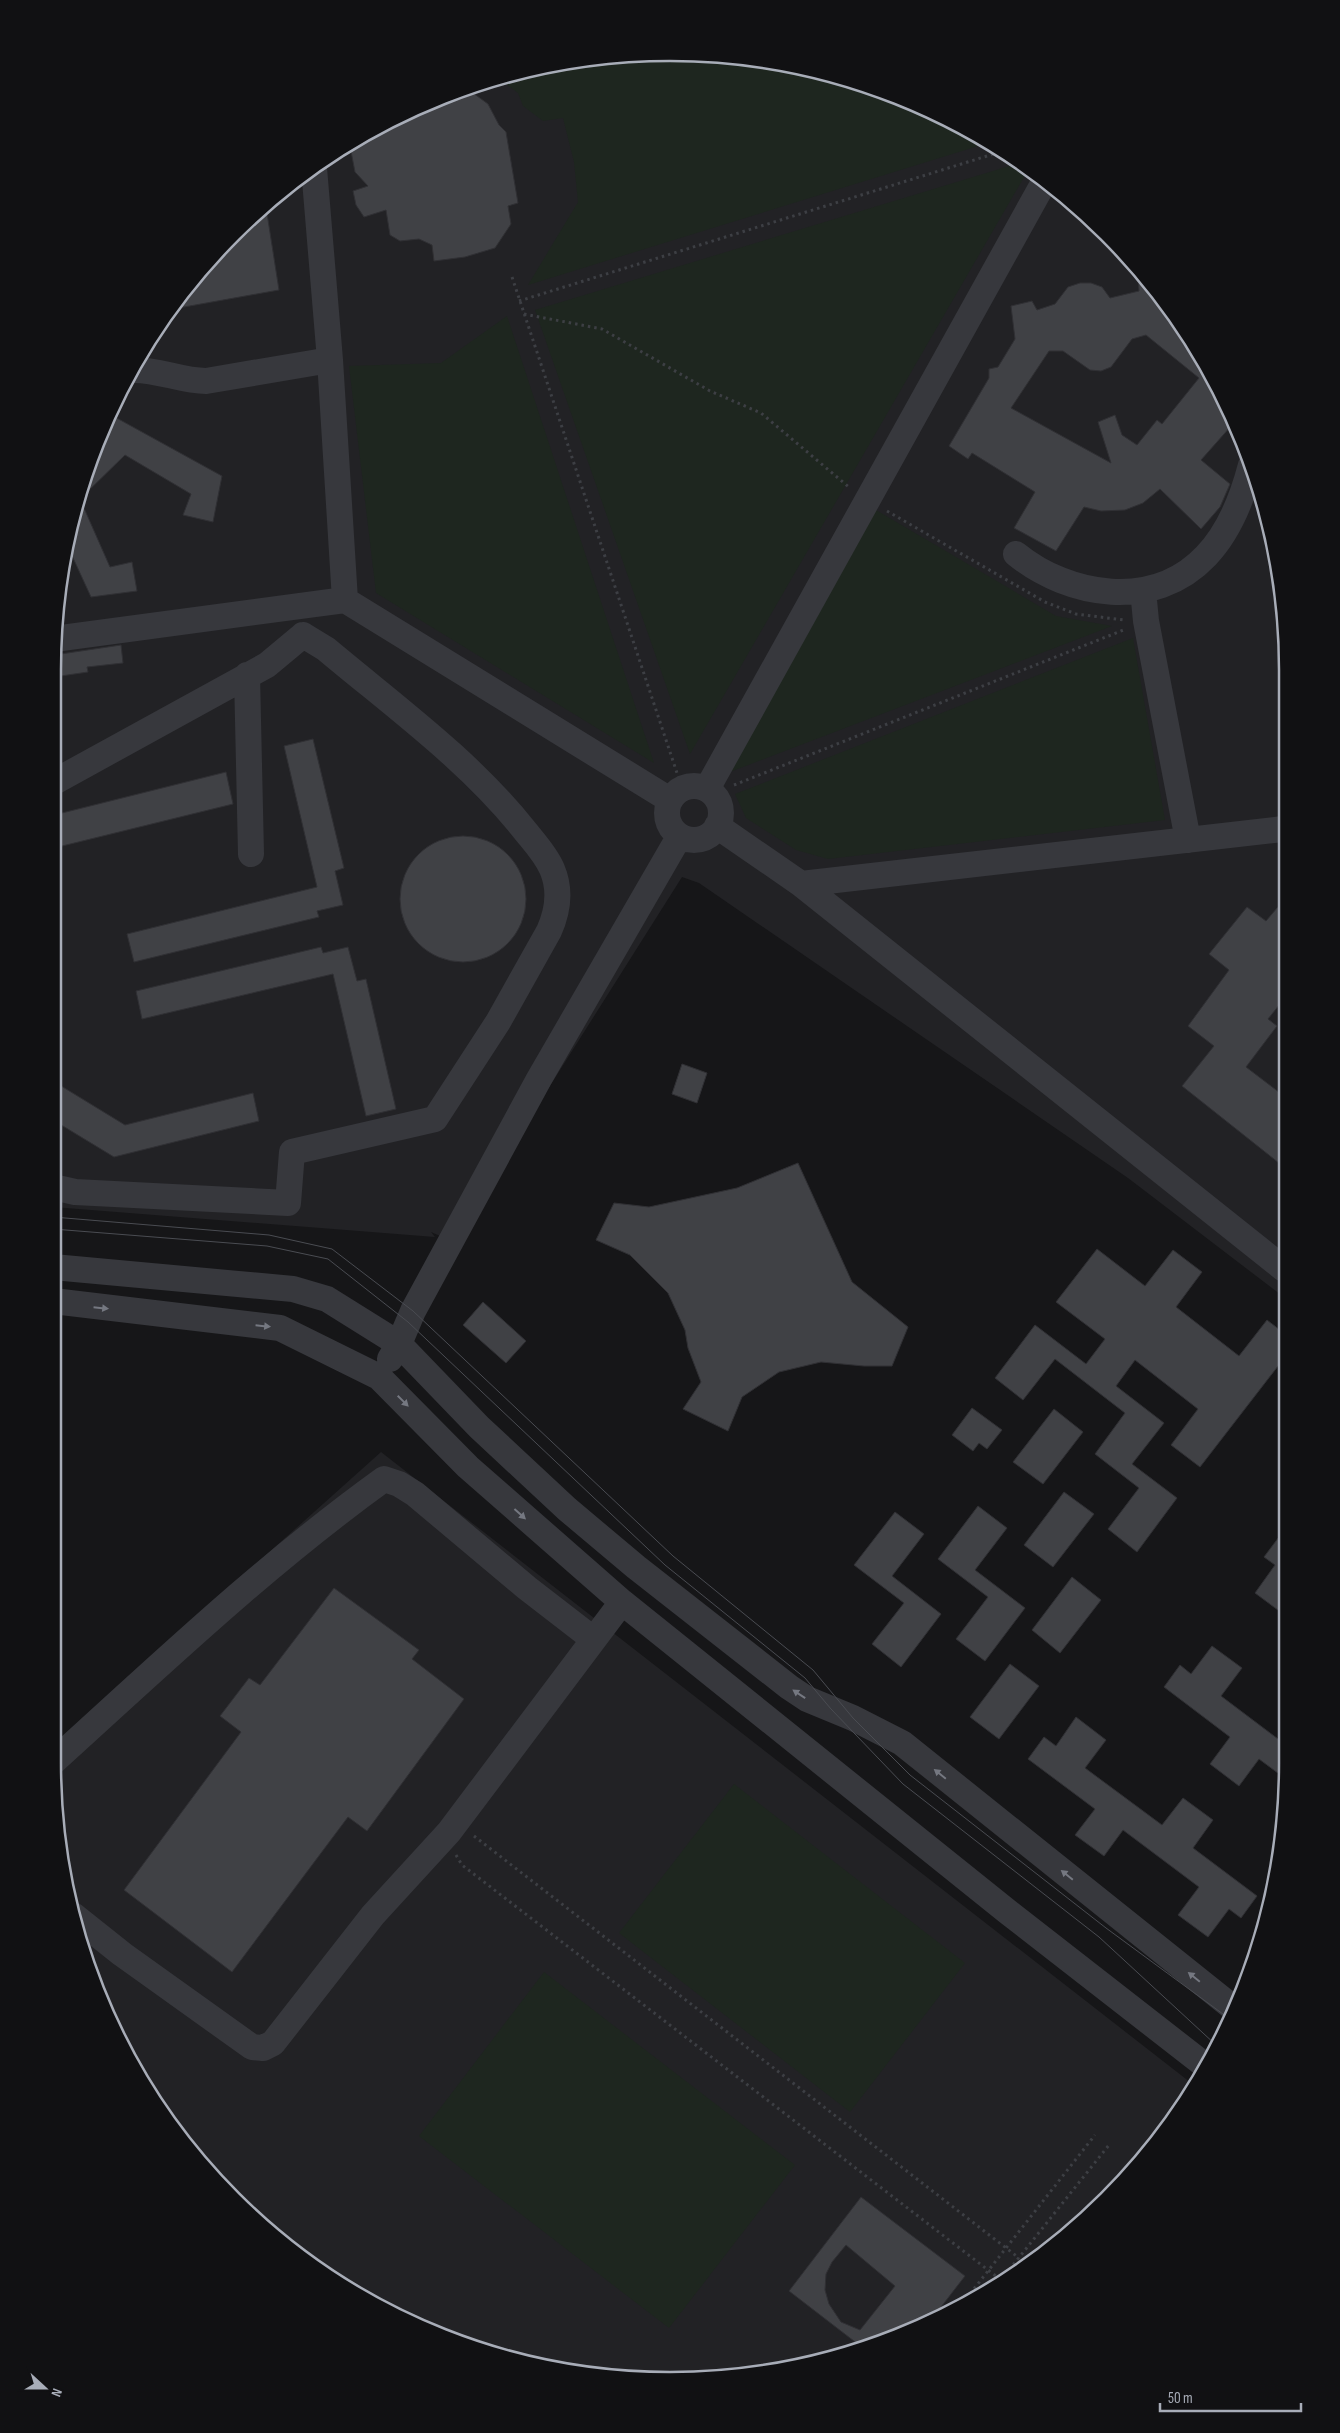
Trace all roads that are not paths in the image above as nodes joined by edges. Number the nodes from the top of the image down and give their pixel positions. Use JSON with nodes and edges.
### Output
{"nodes":[{"id":1,"x":315,"y":176,"type":"edge"},
{"id":2,"x":1041,"y":187,"type":"edge"},
{"id":3,"x":330,"y":360,"type":"junction"},
{"id":4,"x":140,"y":371,"type":"edge"},
{"id":5,"x":1248,"y":480,"type":"edge"},
{"id":6,"x":1016,"y":554,"type":"dead end"},
{"id":7,"x":1143,"y":590,"type":"junction"},
{"id":8,"x":345,"y":600,"type":"junction"},
{"id":9,"x":302,"y":606,"type":"junction"},
{"id":10,"x":303,"y":635,"type":"junction"},
{"id":11,"x":63,"y":638,"type":"edge"},
{"id":12,"x":247,"y":675,"type":"junction"},
{"id":13,"x":61,"y":778,"type":"edge"},
{"id":14,"x":699,"y":801,"type":"junction"},
{"id":15,"x":1279,"y":829,"type":"edge"},
{"id":16,"x":679,"y":837,"type":"junction"},
{"id":17,"x":1188,"y":840,"type":"junction"},
{"id":18,"x":251,"y":854,"type":"dead end"},
{"id":19,"x":801,"y":884,"type":"junction"},
{"id":20,"x":61,"y":1189,"type":"edge"},
{"id":21,"x":1279,"y":1265,"type":"edge"},
{"id":22,"x":61,"y":1268,"type":"edge"},
{"id":23,"x":61,"y":1302,"type":"edge"},
{"id":24,"x":388,"y":1338,"type":"junction"},
{"id":25,"x":353,"y":1363,"type":"junction"},
{"id":26,"x":379,"y":1377,"type":"junction"},
{"id":27,"x":622,"y":1602,"type":"junction"},
{"id":28,"x":593,"y":1639,"type":"junction"},
{"id":29,"x":61,"y":1754,"type":"edge"},
{"id":30,"x":83,"y":1924,"type":"edge"},
{"id":31,"x":1228,"y":2004,"type":"edge"},
{"id":32,"x":1200,"y":2062,"type":"edge"}],
"edges":[{"from":1,"to":3,"type":"street"},
{"from":2,"to":14,"type":"street"},
{"from":3,"to":4,"type":"street"},
{"from":3,"to":8,"type":"street"},
{"from":5,"to":7,"type":"street"},
{"from":6,"to":7,"type":"street"},
{"from":7,"to":17,"type":"street"},
{"from":8,"to":9,"type":"street"},
{"from":8,"to":14,"type":"street"},
{"from":9,"to":10,"type":"street"},
{"from":9,"to":11,"type":"street"},
{"from":10,"to":12,"type":"street"},
{"from":10,"to":20,"type":"street"},
{"from":12,"to":13,"type":"street"},
{"from":12,"to":18,"type":"street"},
{"from":14,"to":16,"type":"street"},
{"from":14,"to":16,"type":"street"},
{"from":14,"to":19,"type":"street"},
{"from":15,"to":17,"type":"street"},
{"from":16,"to":24,"type":"street"},
{"from":17,"to":19,"type":"street"},
{"from":19,"to":21,"type":"street"},
{"from":22,"to":24,"type":"street"},
{"from":23,"to":25,"type":"street","one_way":true},
{"from":24,"to":25,"type":"street"},
{"from":24,"to":26,"type":"street"},
{"from":31,"to":24,"type":"street","one_way":true},
{"from":25,"to":26,"type":"street"},
{"from":26,"to":27,"type":"street","one_way":true},
{"from":27,"to":28,"type":"street"},
{"from":27,"to":32,"type":"street"},
{"from":28,"to":29,"type":"street"},
{"from":28,"to":30,"type":"street"}]}
